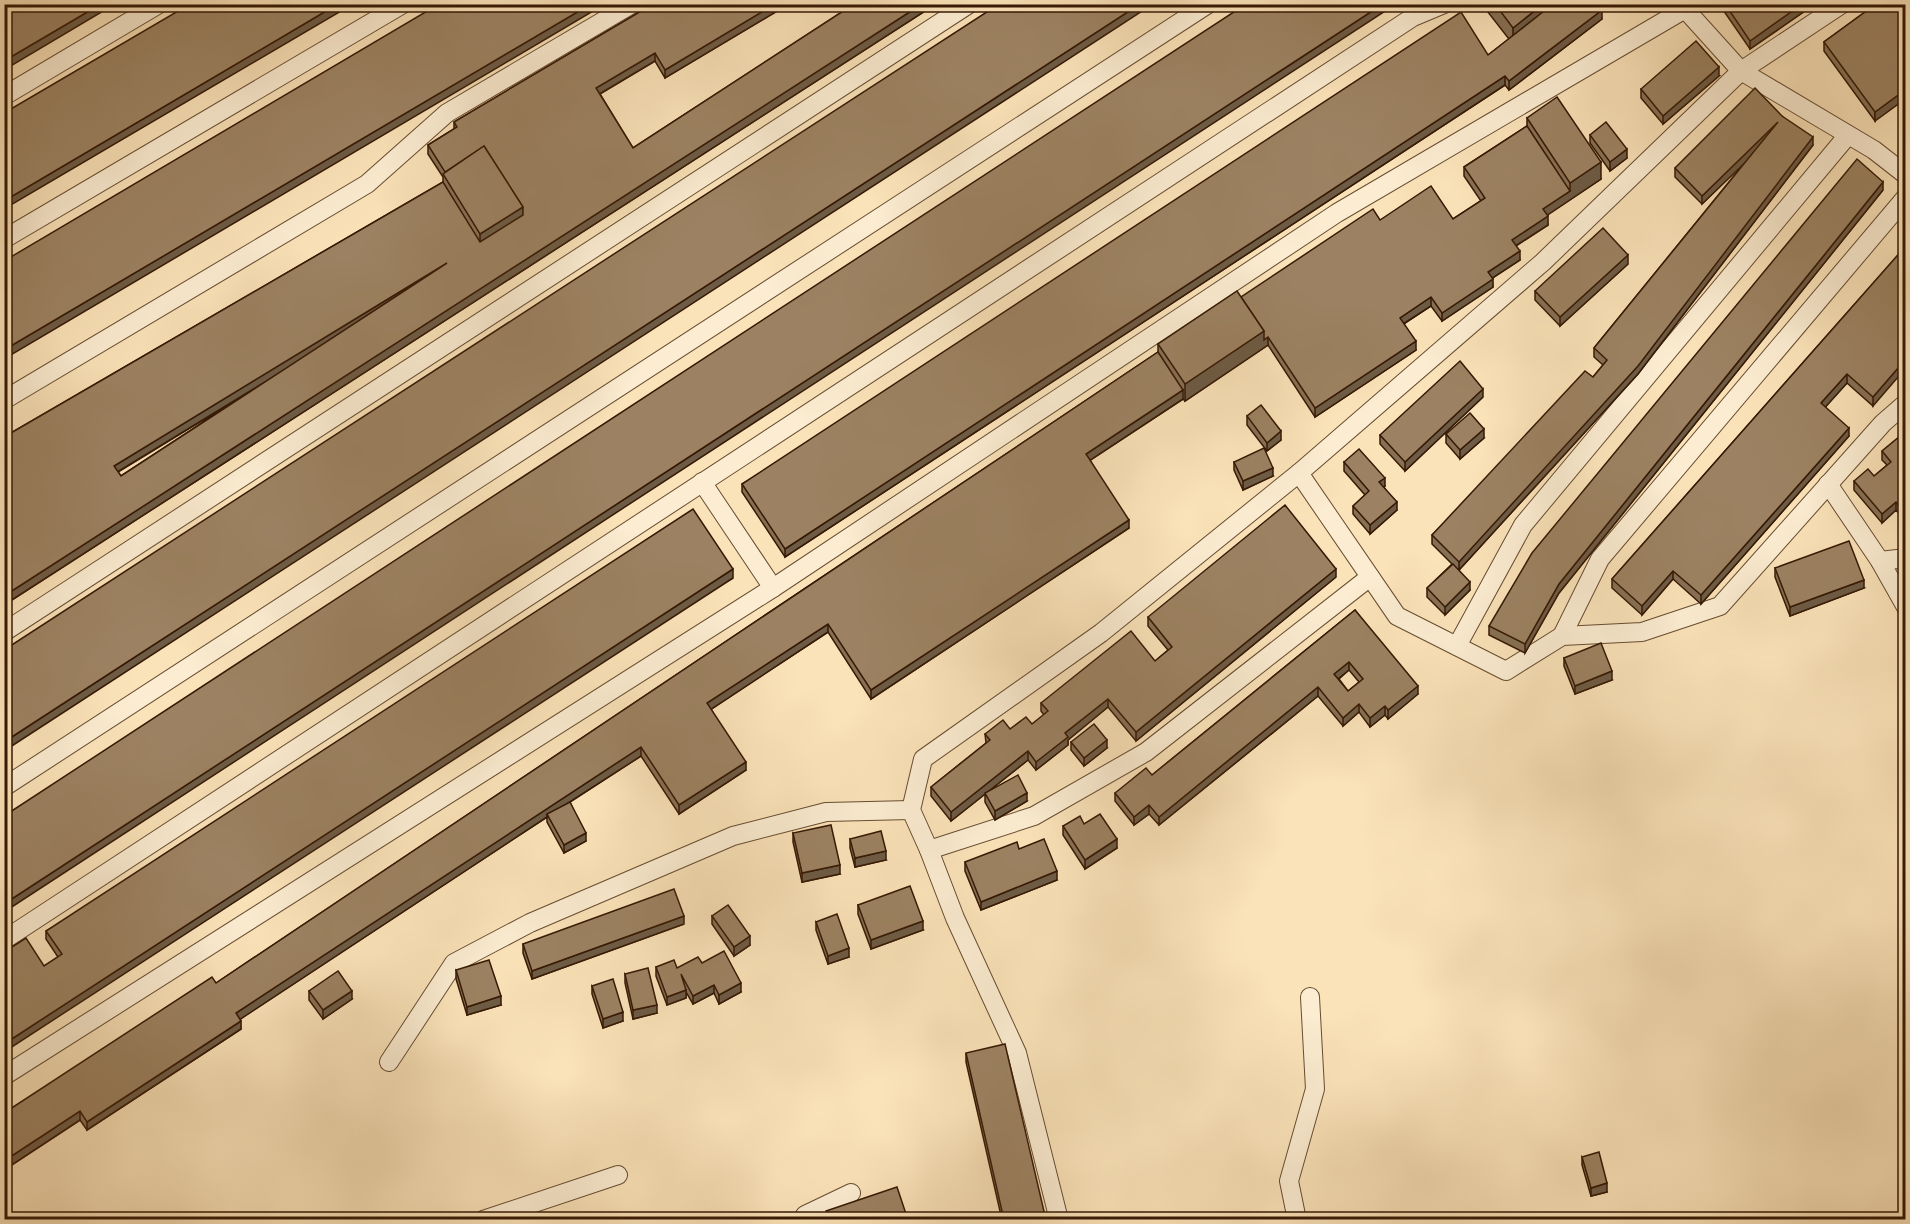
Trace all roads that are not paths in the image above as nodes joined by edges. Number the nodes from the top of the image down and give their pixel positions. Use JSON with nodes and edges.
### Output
{"nodes":[{"id":1,"x":159,"y":4,"type":"edge"},
{"id":2,"x":403,"y":4,"type":"edge"},
{"id":3,"x":632,"y":4,"type":"edge"},
{"id":4,"x":969,"y":4,"type":"edge"},
{"id":5,"x":1208,"y":4,"type":"edge"},
{"id":6,"x":1444,"y":4,"type":"edge"},
{"id":7,"x":1842,"y":4,"type":"edge"},
{"id":8,"x":1741,"y":71,"type":"junction"},
{"id":9,"x":4,"y":96,"type":"edge"},
{"id":10,"x":1848,"y":135,"type":"junction"},
{"id":11,"x":1905,"y":175,"type":"edge"},
{"id":12,"x":1905,"y":197,"type":"edge"},
{"id":13,"x":4,"y":239,"type":"edge"},
{"id":14,"x":4,"y":400,"type":"edge"},
{"id":15,"x":1905,"y":403,"type":"edge"},
{"id":16,"x":1299,"y":473,"type":"junction"},
{"id":17,"x":702,"y":482,"type":"junction"},
{"id":18,"x":1828,"y":484,"type":"junction"},
{"id":19,"x":1905,"y":558,"type":"edge"},
{"id":20,"x":1880,"y":561,"type":"junction"},
{"id":21,"x":1370,"y":577,"type":"junction"},
{"id":22,"x":773,"y":588,"type":"junction"},
{"id":23,"x":1905,"y":608,"type":"edge"},
{"id":24,"x":4,"y":632,"type":"edge"},
{"id":25,"x":1562,"y":636,"type":"junction"},
{"id":26,"x":1457,"y":646,"type":"junction"},
{"id":27,"x":4,"y":787,"type":"edge"},
{"id":28,"x":910,"y":810,"type":"junction"},
{"id":29,"x":929,"y":850,"type":"junction"},
{"id":30,"x":4,"y":940,"type":"edge"},
{"id":31,"x":1311,"y":997,"type":"dead end"},
{"id":32,"x":389,"y":1062,"type":"dead end"},
{"id":33,"x":4,"y":1076,"type":"edge"},
{"id":34,"x":618,"y":1175,"type":"dead end"},
{"id":35,"x":850,"y":1193,"type":"dead end"},
{"id":36,"x":483,"y":1220,"type":"edge"},
{"id":37,"x":806,"y":1220,"type":"edge"},
{"id":38,"x":1059,"y":1220,"type":"edge"},
{"id":39,"x":1297,"y":1220,"type":"edge"}],
"edges":[{"from":1,"to":9,"type":"lane"},
{"from":2,"to":13,"type":"lane"},
{"from":3,"to":14,"type":"lane"},
{"from":4,"to":24,"type":"lane"},
{"from":5,"to":27,"type":"lane"},
{"from":6,"to":17,"type":"lane"},
{"from":7,"to":8,"type":"lane"},
{"from":8,"to":10,"type":"lane"},
{"from":8,"to":16,"type":"lane"},
{"from":8,"to":22,"type":"lane"},
{"from":10,"to":11,"type":"lane"},
{"from":10,"to":26,"type":"lane"},
{"from":12,"to":25,"type":"lane"},
{"from":15,"to":18,"type":"lane"},
{"from":16,"to":21,"type":"lane"},
{"from":16,"to":28,"type":"lane"},
{"from":17,"to":22,"type":"lane"},
{"from":17,"to":30,"type":"lane"},
{"from":18,"to":20,"type":"lane"},
{"from":18,"to":25,"type":"lane"},
{"from":19,"to":20,"type":"lane"},
{"from":20,"to":23,"type":"lane"},
{"from":21,"to":26,"type":"lane"},
{"from":21,"to":29,"type":"lane"},
{"from":22,"to":33,"type":"lane"},
{"from":25,"to":26,"type":"lane"},
{"from":28,"to":29,"type":"lane"},
{"from":28,"to":32,"type":"lane"},
{"from":29,"to":38,"type":"lane"},
{"from":31,"to":39,"type":"lane"},
{"from":34,"to":36,"type":"lane"},
{"from":35,"to":37,"type":"lane"}]}
